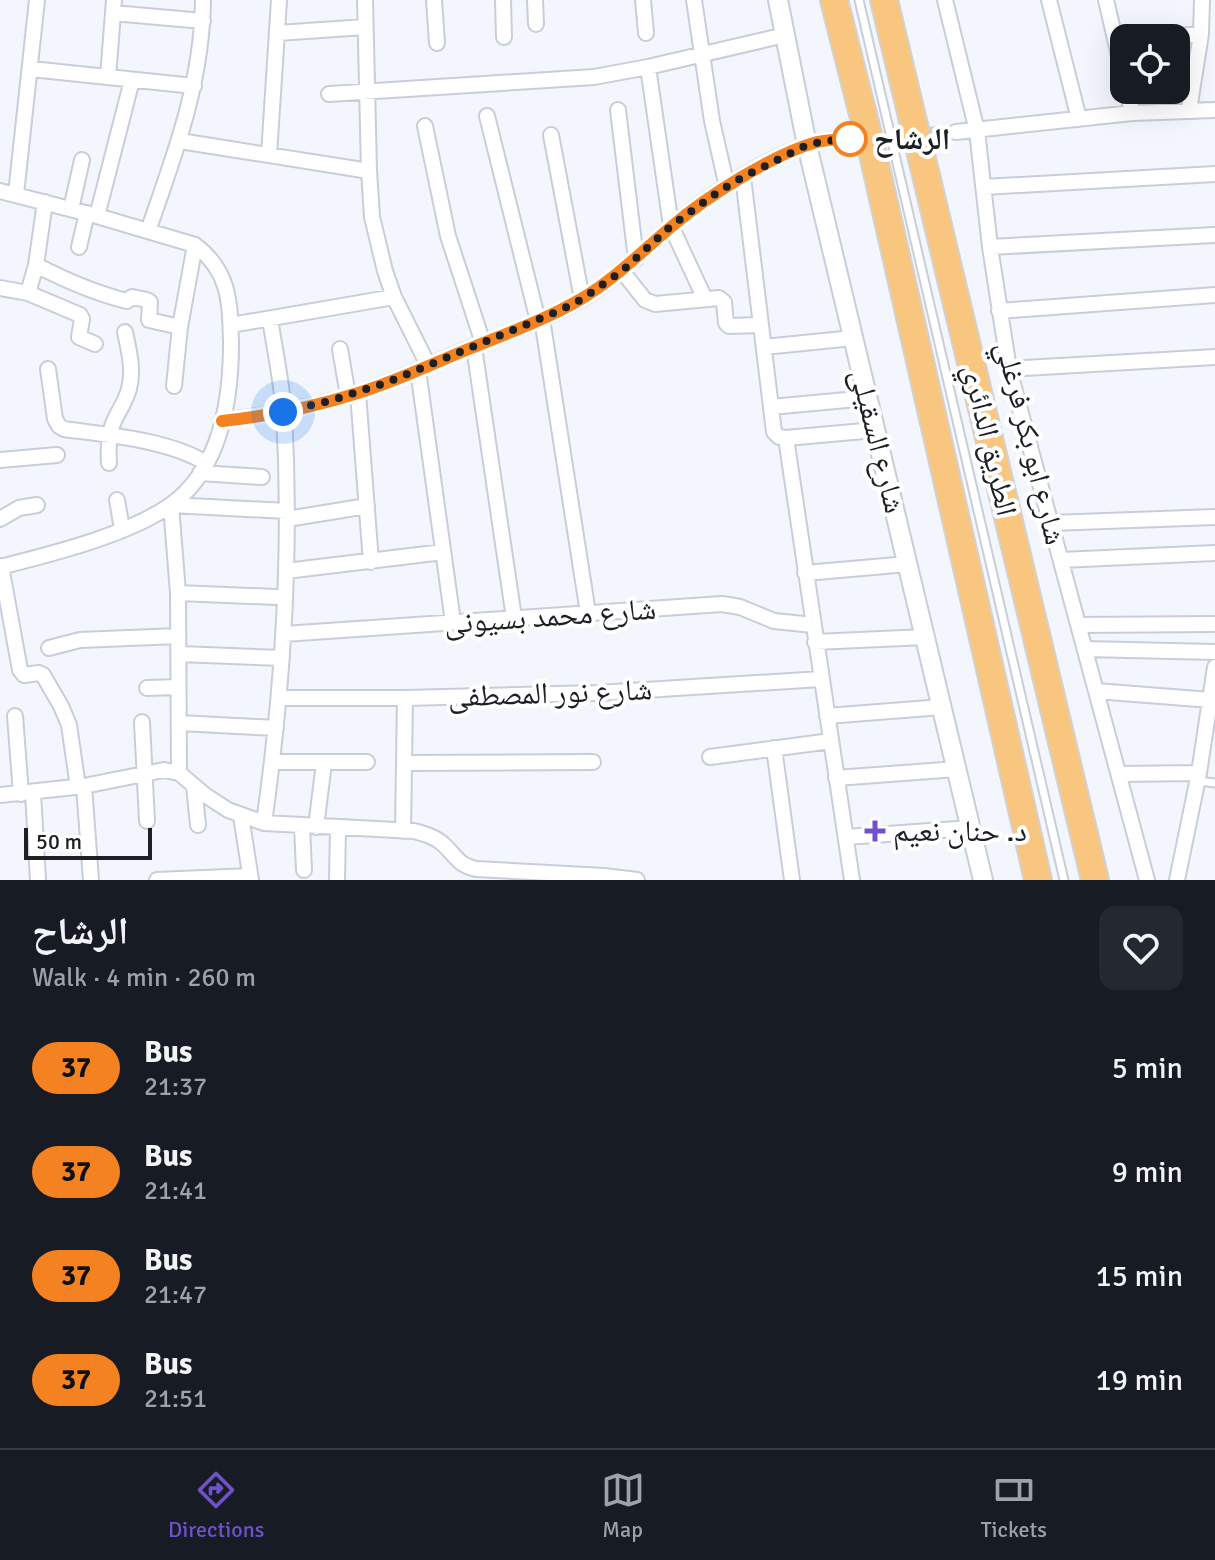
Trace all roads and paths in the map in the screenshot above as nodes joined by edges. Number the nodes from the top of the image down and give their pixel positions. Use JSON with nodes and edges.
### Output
{"nodes":[{"id":1,"x":37,"y":0,"type":"edge"},
{"id":2,"x":203,"y":0,"type":"edge"},
{"id":3,"x":279,"y":0,"type":"edge"},
{"id":4,"x":365,"y":0,"type":"edge"},
{"id":5,"x":434,"y":0,"type":"edge"},
{"id":6,"x":503,"y":0,"type":"edge"},
{"id":7,"x":535,"y":0,"type":"edge"},
{"id":8,"x":643,"y":0,"type":"edge"},
{"id":9,"x":694,"y":0,"type":"edge"},
{"id":10,"x":778,"y":0,"type":"edge"},
{"id":11,"x":834,"y":0,"type":"edge"},
{"id":12,"x":859,"y":0,"type":"edge"},
{"id":13,"x":884,"y":0,"type":"edge"},
{"id":14,"x":945,"y":0,"type":"edge"},
{"id":15,"x":1049,"y":0,"type":"edge"},
{"id":16,"x":1106,"y":0,"type":"edge"},
{"id":17,"x":1202,"y":0,"type":"edge"},
{"id":18,"x":113,"y":6,"type":"edge"},
{"id":19,"x":203,"y":21,"type":"junction"},
{"id":20,"x":536,"y":24,"type":"dead end"},
{"id":21,"x":1112,"y":24,"type":"edge"},
{"id":22,"x":365,"y":27,"type":"junction"},
{"id":23,"x":278,"y":33,"type":"junction"},
{"id":24,"x":646,"y":33,"type":"dead end"},
{"id":25,"x":1201,"y":34,"type":"junction"},
{"id":26,"x":785,"y":35,"type":"junction"},
{"id":27,"x":1190,"y":35,"type":"edge"},
{"id":28,"x":504,"y":37,"type":"dead end"},
{"id":29,"x":437,"y":43,"type":"dead end"},
{"id":30,"x":701,"y":55,"type":"junction"},
{"id":31,"x":1190,"y":66,"type":"edge"},
{"id":32,"x":1196,"y":66,"type":"junction"},
{"id":33,"x":648,"y":67,"type":"junction"},
{"id":34,"x":31,"y":69,"type":"junction"},
{"id":35,"x":108,"y":77,"type":"junction"},
{"id":36,"x":132,"y":80,"type":"junction"},
{"id":37,"x":194,"y":86,"type":"junction"},
{"id":38,"x":367,"y":92,"type":"junction"},
{"id":39,"x":329,"y":94,"type":"dead end"},
{"id":40,"x":1130,"y":104,"type":"edge"},
{"id":41,"x":618,"y":110,"type":"dead end"},
{"id":42,"x":1189,"y":110,"type":"junction"},
{"id":43,"x":1215,"y":110,"type":"edge"},
{"id":44,"x":1132,"y":113,"type":"junction"},
{"id":45,"x":487,"y":116,"type":"dead end"},
{"id":46,"x":1079,"y":119,"type":"junction"},
{"id":47,"x":425,"y":126,"type":"dead end"},
{"id":48,"x":977,"y":131,"type":"junction"},
{"id":49,"x":956,"y":132,"type":"tunnel mouth"},
{"id":50,"x":551,"y":135,"type":"dead end"},
{"id":51,"x":859,"y":138,"type":"tunnel mouth"},
{"id":52,"x":180,"y":141,"type":"junction"},
{"id":53,"x":807,"y":145,"type":"junction"},
{"id":54,"x":269,"y":155,"type":"junction"},
{"id":55,"x":82,"y":160,"type":"dead end"},
{"id":56,"x":369,"y":171,"type":"junction"},
{"id":57,"x":1215,"y":174,"type":"edge"},
{"id":58,"x":743,"y":177,"type":"junction"},
{"id":59,"x":727,"y":187,"type":"junction"},
{"id":60,"x":983,"y":187,"type":"junction"},
{"id":61,"x":0,"y":191,"type":"edge"},
{"id":62,"x":16,"y":194,"type":"junction"},
{"id":63,"x":45,"y":202,"type":"junction"},
{"id":64,"x":71,"y":209,"type":"junction"},
{"id":65,"x":92,"y":215,"type":"junction"},
{"id":66,"x":671,"y":226,"type":"junction"},
{"id":67,"x":148,"y":231,"type":"junction"},
{"id":68,"x":1215,"y":235,"type":"edge"},
{"id":69,"x":195,"y":245,"type":"junction"},
{"id":70,"x":79,"y":247,"type":"dead end"},
{"id":71,"x":990,"y":247,"type":"junction"},
{"id":72,"x":636,"y":259,"type":"junction"},
{"id":73,"x":36,"y":265,"type":"junction"},
{"id":74,"x":622,"y":271,"type":"junction"},
{"id":75,"x":0,"y":288,"type":"edge"},
{"id":76,"x":28,"y":293,"type":"junction"},
{"id":77,"x":1215,"y":295,"type":"edge"},
{"id":78,"x":394,"y":297,"type":"junction"},
{"id":79,"x":582,"y":299,"type":"junction"},
{"id":80,"x":705,"y":299,"type":"junction"},
{"id":81,"x":999,"y":311,"type":"junction"},
{"id":82,"x":270,"y":319,"type":"junction"},
{"id":83,"x":540,"y":320,"type":"junction"},
{"id":84,"x":231,"y":325,"type":"junction"},
{"id":85,"x":761,"y":325,"type":"junction"},
{"id":86,"x":180,"y":327,"type":"junction"},
{"id":87,"x":125,"y":332,"type":"dead end"},
{"id":88,"x":853,"y":338,"type":"junction"},
{"id":89,"x":95,"y":344,"type":"dead end"},
{"id":90,"x":478,"y":345,"type":"junction"},
{"id":91,"x":764,"y":347,"type":"junction"},
{"id":92,"x":340,"y":349,"type":"dead end"},
{"id":93,"x":1215,"y":357,"type":"edge"},
{"id":94,"x":423,"y":368,"type":"junction"},
{"id":95,"x":48,"y":369,"type":"dead end"},
{"id":96,"x":1009,"y":369,"type":"junction"},
{"id":97,"x":174,"y":386,"type":"dead end"},
{"id":98,"x":353,"y":394,"type":"junction"},
{"id":99,"x":868,"y":398,"type":"junction"},
{"id":100,"x":771,"y":407,"type":"junction"},
{"id":101,"x":283,"y":412,"type":"junction"},
{"id":102,"x":222,"y":421,"type":"junction"},
{"id":103,"x":875,"y":430,"type":"junction"},
{"id":104,"x":110,"y":435,"type":"junction"},
{"id":105,"x":786,"y":438,"type":"junction"},
{"id":106,"x":57,"y":455,"type":"dead end"},
{"id":107,"x":0,"y":460,"type":"edge"},
{"id":108,"x":109,"y":463,"type":"dead end"},
{"id":109,"x":203,"y":468,"type":"junction"},
{"id":110,"x":262,"y":477,"type":"dead end"},
{"id":111,"x":117,"y":500,"type":"dead end"},
{"id":112,"x":37,"y":505,"type":"dead end"},
{"id":113,"x":171,"y":505,"type":"junction"},
{"id":114,"x":367,"y":506,"type":"junction"},
{"id":115,"x":287,"y":515,"type":"junction"},
{"id":116,"x":1215,"y":517,"type":"edge"},
{"id":117,"x":0,"y":519,"type":"edge"},
{"id":118,"x":1051,"y":523,"type":"junction"},
{"id":119,"x":122,"y":529,"type":"junction"},
{"id":120,"x":443,"y":552,"type":"junction"},
{"id":121,"x":1215,"y":553,"type":"edge"},
{"id":122,"x":1061,"y":560,"type":"junction"},
{"id":123,"x":371,"y":562,"type":"junction"},
{"id":124,"x":908,"y":564,"type":"junction"},
{"id":125,"x":1,"y":566,"type":"edge"},
{"id":126,"x":286,"y":571,"type":"junction"},
{"id":127,"x":805,"y":573,"type":"junction"},
{"id":128,"x":178,"y":593,"type":"junction"},
{"id":129,"x":276,"y":597,"type":"dead end"},
{"id":130,"x":588,"y":613,"type":"junction"},
{"id":131,"x":514,"y":618,"type":"junction"},
{"id":132,"x":453,"y":622,"type":"junction"},
{"id":133,"x":1215,"y":624,"type":"edge"},
{"id":134,"x":813,"y":625,"type":"junction"},
{"id":135,"x":1078,"y":625,"type":"junction"},
{"id":136,"x":284,"y":634,"type":"junction"},
{"id":137,"x":178,"y":636,"type":"junction"},
{"id":138,"x":925,"y":637,"type":"junction"},
{"id":139,"x":815,"y":642,"type":"junction"},
{"id":140,"x":49,"y":648,"type":"dead end"},
{"id":141,"x":1085,"y":649,"type":"junction"},
{"id":142,"x":1215,"y":652,"type":"edge"},
{"id":143,"x":179,"y":654,"type":"junction"},
{"id":144,"x":282,"y":658,"type":"junction"},
{"id":145,"x":1215,"y":667,"type":"edge"},
{"id":146,"x":821,"y":679,"type":"junction"},
{"id":147,"x":178,"y":687,"type":"junction"},
{"id":148,"x":147,"y":689,"type":"dead end"},
{"id":149,"x":1096,"y":691,"type":"junction"},
{"id":150,"x":279,"y":698,"type":"junction"},
{"id":151,"x":405,"y":698,"type":"junction"},
{"id":152,"x":1211,"y":700,"type":"junction"},
{"id":153,"x":942,"y":707,"type":"junction"},
{"id":154,"x":15,"y":716,"type":"dead end"},
{"id":155,"x":827,"y":716,"type":"junction"},
{"id":156,"x":142,"y":722,"type":"dead end"},
{"id":157,"x":179,"y":723,"type":"junction"},
{"id":158,"x":276,"y":728,"type":"junction"},
{"id":159,"x":831,"y":741,"type":"junction"},
{"id":160,"x":774,"y":748,"type":"junction"},
{"id":161,"x":710,"y":757,"type":"dead end"},
{"id":162,"x":273,"y":762,"type":"junction"},
{"id":163,"x":367,"y":762,"type":"dead end"},
{"id":164,"x":593,"y":762,"type":"dead end"},
{"id":165,"x":324,"y":763,"type":"junction"},
{"id":166,"x":404,"y":763,"type":"junction"},
{"id":167,"x":957,"y":769,"type":"junction"},
{"id":168,"x":179,"y":773,"type":"junction"},
{"id":169,"x":144,"y":774,"type":"junction"},
{"id":170,"x":1119,"y":774,"type":"junction"},
{"id":171,"x":1199,"y":777,"type":"junction"},
{"id":172,"x":836,"y":778,"type":"junction"},
{"id":173,"x":1215,"y":783,"type":"edge"},
{"id":174,"x":194,"y":786,"type":"junction"},
{"id":175,"x":81,"y":787,"type":"junction"},
{"id":176,"x":27,"y":794,"type":"junction"},
{"id":177,"x":0,"y":795,"type":"edge"},
{"id":178,"x":241,"y":816,"type":"junction"},
{"id":179,"x":147,"y":821,"type":"dead end"},
{"id":180,"x":264,"y":823,"type":"junction"},
{"id":181,"x":198,"y":825,"type":"dead end"},
{"id":182,"x":309,"y":826,"type":"junction"},
{"id":183,"x":338,"y":828,"type":"junction"},
{"id":184,"x":971,"y":828,"type":"junction"},
{"id":185,"x":403,"y":831,"type":"junction"},
{"id":186,"x":846,"y":837,"type":"junction"},
{"id":187,"x":304,"y":870,"type":"dead end"},
{"id":188,"x":491,"y":875,"type":"edge"},
{"id":189,"x":529,"y":876,"type":"edge"},
{"id":190,"x":251,"y":878,"type":"edge"},
{"id":191,"x":604,"y":878,"type":"edge"},
{"id":192,"x":38,"y":880,"type":"edge"},
{"id":193,"x":91,"y":880,"type":"edge"},
{"id":194,"x":157,"y":880,"type":"edge"},
{"id":195,"x":337,"y":880,"type":"edge"},
{"id":196,"x":637,"y":880,"type":"edge"},
{"id":197,"x":792,"y":880,"type":"edge"},
{"id":198,"x":852,"y":880,"type":"edge"},
{"id":199,"x":983,"y":880,"type":"edge"},
{"id":200,"x":1038,"y":880,"type":"edge"},
{"id":201,"x":1064,"y":880,"type":"edge"},
{"id":202,"x":1095,"y":880,"type":"edge"},
{"id":203,"x":1147,"y":880,"type":"edge"},
{"id":204,"x":1177,"y":880,"type":"edge"}],
"edges":[{"from":1,"to":34,"type":"street"},
{"from":2,"to":19,"type":"street"},
{"from":3,"to":23,"type":"street"},
{"from":4,"to":22,"type":"street"},
{"from":5,"to":29,"type":"street"},
{"from":6,"to":28,"type":"street"},
{"from":7,"to":20,"type":"street"},
{"from":8,"to":24,"type":"street"},
{"from":9,"to":30,"type":"street"},
{"from":10,"to":26,"type":"street","name":"شارع السقيلى"},
{"from":11,"to":200,"type":"highway","name":"الطريق الدائري"},
{"from":12,"to":201,"type":"lane"},
{"from":13,"to":202,"type":"highway","name":"الطريق الدائري"},
{"from":14,"to":48,"type":"street","name":"شارع ابو بكر فرغلي"},
{"from":15,"to":46,"type":"street"},
{"from":16,"to":21,"type":"street"},
{"from":17,"to":25,"type":"street"},
{"from":18,"to":19,"type":"street"},
{"from":18,"to":35,"type":"street"},
{"from":19,"to":37,"type":"street"},
{"from":22,"to":23,"type":"street"},
{"from":22,"to":38,"type":"street"},
{"from":23,"to":54,"type":"street"},
{"from":25,"to":27,"type":"street"},
{"from":25,"to":32,"type":"street"},
{"from":26,"to":30,"type":"street"},
{"from":26,"to":53,"type":"street","name":"شارع السقيلى"},
{"from":30,"to":33,"type":"street"},
{"from":30,"to":59,"type":"street"},
{"from":31,"to":32,"type":"street"},
{"from":32,"to":42,"type":"street"},
{"from":33,"to":38,"type":"street"},
{"from":33,"to":66,"type":"street"},
{"from":34,"to":35,"type":"street"},
{"from":34,"to":62,"type":"street"},
{"from":35,"to":36,"type":"street"},
{"from":36,"to":37,"type":"street"},
{"from":36,"to":65,"type":"street"},
{"from":37,"to":52,"type":"street"},
{"from":38,"to":39,"type":"street"},
{"from":38,"to":56,"type":"street"},
{"from":40,"to":44,"type":"street"},
{"from":41,"to":72,"type":"street"},
{"from":42,"to":43,"type":"street"},
{"from":42,"to":44,"type":"street"},
{"from":44,"to":46,"type":"street"},
{"from":45,"to":83,"type":"street"},
{"from":46,"to":48,"type":"street"},
{"from":47,"to":90,"type":"street"},
{"from":48,"to":49,"type":"street"},
{"from":48,"to":60,"type":"street","name":"شارع ابو بكر فرغلي"},
{"from":50,"to":79,"type":"street"},
{"from":51,"to":53,"type":"street"},
{"from":52,"to":54,"type":"street"},
{"from":52,"to":67,"type":"street"},
{"from":53,"to":58,"type":"street"},
{"from":53,"to":88,"type":"street","name":"شارع السقيلى"},
{"from":54,"to":56,"type":"street"},
{"from":55,"to":64,"type":"street"},
{"from":56,"to":78,"type":"street"},
{"from":57,"to":60,"type":"street"},
{"from":58,"to":59,"type":"street"},
{"from":58,"to":85,"type":"street"},
{"from":59,"to":66,"type":"street"},
{"from":60,"to":71,"type":"street","name":"شارع ابو بكر فرغلي"},
{"from":61,"to":62,"type":"street"},
{"from":62,"to":63,"type":"street"},
{"from":63,"to":64,"type":"street"},
{"from":63,"to":73,"type":"street"},
{"from":64,"to":65,"type":"street"},
{"from":65,"to":67,"type":"street"},
{"from":65,"to":70,"type":"street"},
{"from":66,"to":72,"type":"street"},
{"from":66,"to":80,"type":"street"},
{"from":67,"to":69,"type":"street"},
{"from":68,"to":71,"type":"street"},
{"from":69,"to":84,"type":"street"},
{"from":69,"to":86,"type":"street"},
{"from":71,"to":81,"type":"street","name":"شارع ابو بكر فرغلي"},
{"from":72,"to":74,"type":"street"},
{"from":73,"to":76,"type":"street"},
{"from":73,"to":86,"type":"street"},
{"from":74,"to":79,"type":"street"},
{"from":74,"to":80,"type":"street"},
{"from":75,"to":76,"type":"street"},
{"from":76,"to":89,"type":"street"},
{"from":77,"to":81,"type":"street"},
{"from":78,"to":82,"type":"street"},
{"from":78,"to":94,"type":"street"},
{"from":79,"to":83,"type":"street"},
{"from":80,"to":85,"type":"street"},
{"from":81,"to":96,"type":"street","name":"شارع ابو بكر فرغلي"},
{"from":82,"to":84,"type":"street"},
{"from":82,"to":101,"type":"street"},
{"from":83,"to":90,"type":"street"},
{"from":83,"to":130,"type":"street"},
{"from":84,"to":102,"type":"street"},
{"from":85,"to":91,"type":"street"},
{"from":86,"to":97,"type":"street"},
{"from":87,"to":104,"type":"street"},
{"from":88,"to":91,"type":"street"},
{"from":88,"to":99,"type":"street","name":"شارع السقيلى"},
{"from":90,"to":94,"type":"street"},
{"from":90,"to":131,"type":"street"},
{"from":91,"to":100,"type":"street"},
{"from":92,"to":98,"type":"street"},
{"from":93,"to":96,"type":"street"},
{"from":94,"to":98,"type":"street"},
{"from":94,"to":120,"type":"street"},
{"from":95,"to":104,"type":"street"},
{"from":96,"to":118,"type":"street","name":"شارع ابو بكر فرغلي"},
{"from":98,"to":101,"type":"street"},
{"from":98,"to":114,"type":"street"},
{"from":99,"to":100,"type":"street"},
{"from":99,"to":103,"type":"street","name":"شارع السقيلى"},
{"from":100,"to":105,"type":"street"},
{"from":101,"to":102,"type":"street"},
{"from":101,"to":115,"type":"street"},
{"from":102,"to":109,"type":"street"},
{"from":103,"to":105,"type":"street"},
{"from":103,"to":124,"type":"street","name":"شارع السقيلى"},
{"from":104,"to":108,"type":"street"},
{"from":104,"to":109,"type":"street"},
{"from":105,"to":127,"type":"street"},
{"from":106,"to":107,"type":"street"},
{"from":109,"to":110,"type":"street"},
{"from":109,"to":113,"type":"street"},
{"from":111,"to":119,"type":"street"},
{"from":112,"to":117,"type":"street"},
{"from":113,"to":115,"type":"street"},
{"from":113,"to":119,"type":"street"},
{"from":113,"to":128,"type":"street"},
{"from":114,"to":115,"type":"street"},
{"from":114,"to":123,"type":"street"},
{"from":115,"to":126,"type":"street"},
{"from":116,"to":118,"type":"street"},
{"from":118,"to":122,"type":"street","name":"شارع ابو بكر فرغلي"},
{"from":119,"to":125,"type":"street"},
{"from":120,"to":123,"type":"street"},
{"from":120,"to":132,"type":"street"},
{"from":121,"to":122,"type":"street"},
{"from":122,"to":135,"type":"street","name":"شارع ابو بكر فرغلي"},
{"from":123,"to":126,"type":"street"},
{"from":124,"to":127,"type":"street"},
{"from":124,"to":138,"type":"street","name":"شارع السقيلى"},
{"from":125,"to":175,"type":"street"},
{"from":126,"to":136,"type":"street"},
{"from":127,"to":134,"type":"street"},
{"from":128,"to":129,"type":"street"},
{"from":128,"to":137,"type":"street"},
{"from":130,"to":131,"type":"street","name":"شارع محمد بسيونى"},
{"from":130,"to":134,"type":"street","name":"شارع محمد بسيونى"},
{"from":131,"to":132,"type":"street","name":"شارع محمد بسيونى"},
{"from":132,"to":136,"type":"street","name":"شارع محمد بسيونى"},
{"from":133,"to":135,"type":"street"},
{"from":134,"to":139,"type":"street"},
{"from":135,"to":141,"type":"street","name":"شارع ابو بكر فرغلي"},
{"from":136,"to":144,"type":"street"},
{"from":137,"to":140,"type":"street"},
{"from":137,"to":143,"type":"street"},
{"from":138,"to":139,"type":"street"},
{"from":138,"to":153,"type":"street","name":"شارع السقيلى"},
{"from":139,"to":146,"type":"street"},
{"from":141,"to":142,"type":"street"},
{"from":141,"to":149,"type":"street","name":"شارع ابو بكر فرغلي"},
{"from":143,"to":144,"type":"street"},
{"from":143,"to":147,"type":"street"},
{"from":144,"to":150,"type":"street"},
{"from":145,"to":152,"type":"street"},
{"from":146,"to":151,"type":"street","name":"شارع نور المصطفى"},
{"from":146,"to":155,"type":"street"},
{"from":147,"to":148,"type":"street"},
{"from":147,"to":157,"type":"street"},
{"from":149,"to":152,"type":"street"},
{"from":149,"to":170,"type":"street","name":"شارع ابو بكر فرغلي"},
{"from":150,"to":151,"type":"street","name":"شارع نور المصطفى"},
{"from":150,"to":158,"type":"street"},
{"from":151,"to":166,"type":"street"},
{"from":152,"to":171,"type":"street"},
{"from":153,"to":155,"type":"street"},
{"from":153,"to":167,"type":"street","name":"شارع السقيلى"},
{"from":154,"to":176,"type":"street"},
{"from":155,"to":159,"type":"street"},
{"from":156,"to":169,"type":"street"},
{"from":157,"to":158,"type":"street"},
{"from":157,"to":168,"type":"street"},
{"from":158,"to":162,"type":"street"},
{"from":159,"to":160,"type":"street"},
{"from":159,"to":172,"type":"street"},
{"from":160,"to":161,"type":"street"},
{"from":160,"to":197,"type":"street"},
{"from":162,"to":165,"type":"street"},
{"from":162,"to":180,"type":"street"},
{"from":163,"to":165,"type":"street"},
{"from":164,"to":166,"type":"street"},
{"from":165,"to":182,"type":"street"},
{"from":166,"to":185,"type":"street"},
{"from":167,"to":172,"type":"street"},
{"from":167,"to":184,"type":"street","name":"شارع السقيلى"},
{"from":168,"to":169,"type":"street"},
{"from":168,"to":174,"type":"street"},
{"from":169,"to":175,"type":"street"},
{"from":169,"to":179,"type":"street"},
{"from":170,"to":171,"type":"street"},
{"from":170,"to":203,"type":"street","name":"شارع ابو بكر فرغلي"},
{"from":171,"to":173,"type":"lane"},
{"from":171,"to":204,"type":"street"},
{"from":172,"to":186,"type":"street"},
{"from":174,"to":178,"type":"street"},
{"from":174,"to":181,"type":"street"},
{"from":175,"to":176,"type":"street"},
{"from":175,"to":193,"type":"street"},
{"from":176,"to":177,"type":"street"},
{"from":176,"to":192,"type":"street"},
{"from":178,"to":180,"type":"street"},
{"from":178,"to":190,"type":"street"},
{"from":180,"to":182,"type":"street"},
{"from":182,"to":183,"type":"street"},
{"from":182,"to":187,"type":"street"},
{"from":183,"to":185,"type":"street"},
{"from":183,"to":195,"type":"street"},
{"from":184,"to":186,"type":"street"},
{"from":184,"to":199,"type":"street","name":"شارع السقيلى"},
{"from":185,"to":188,"type":"street"},
{"from":186,"to":198,"type":"street"},
{"from":188,"to":189,"type":"street"},
{"from":189,"to":191,"type":"street"},
{"from":190,"to":194,"type":"street"},
{"from":191,"to":196,"type":"street"}]}
